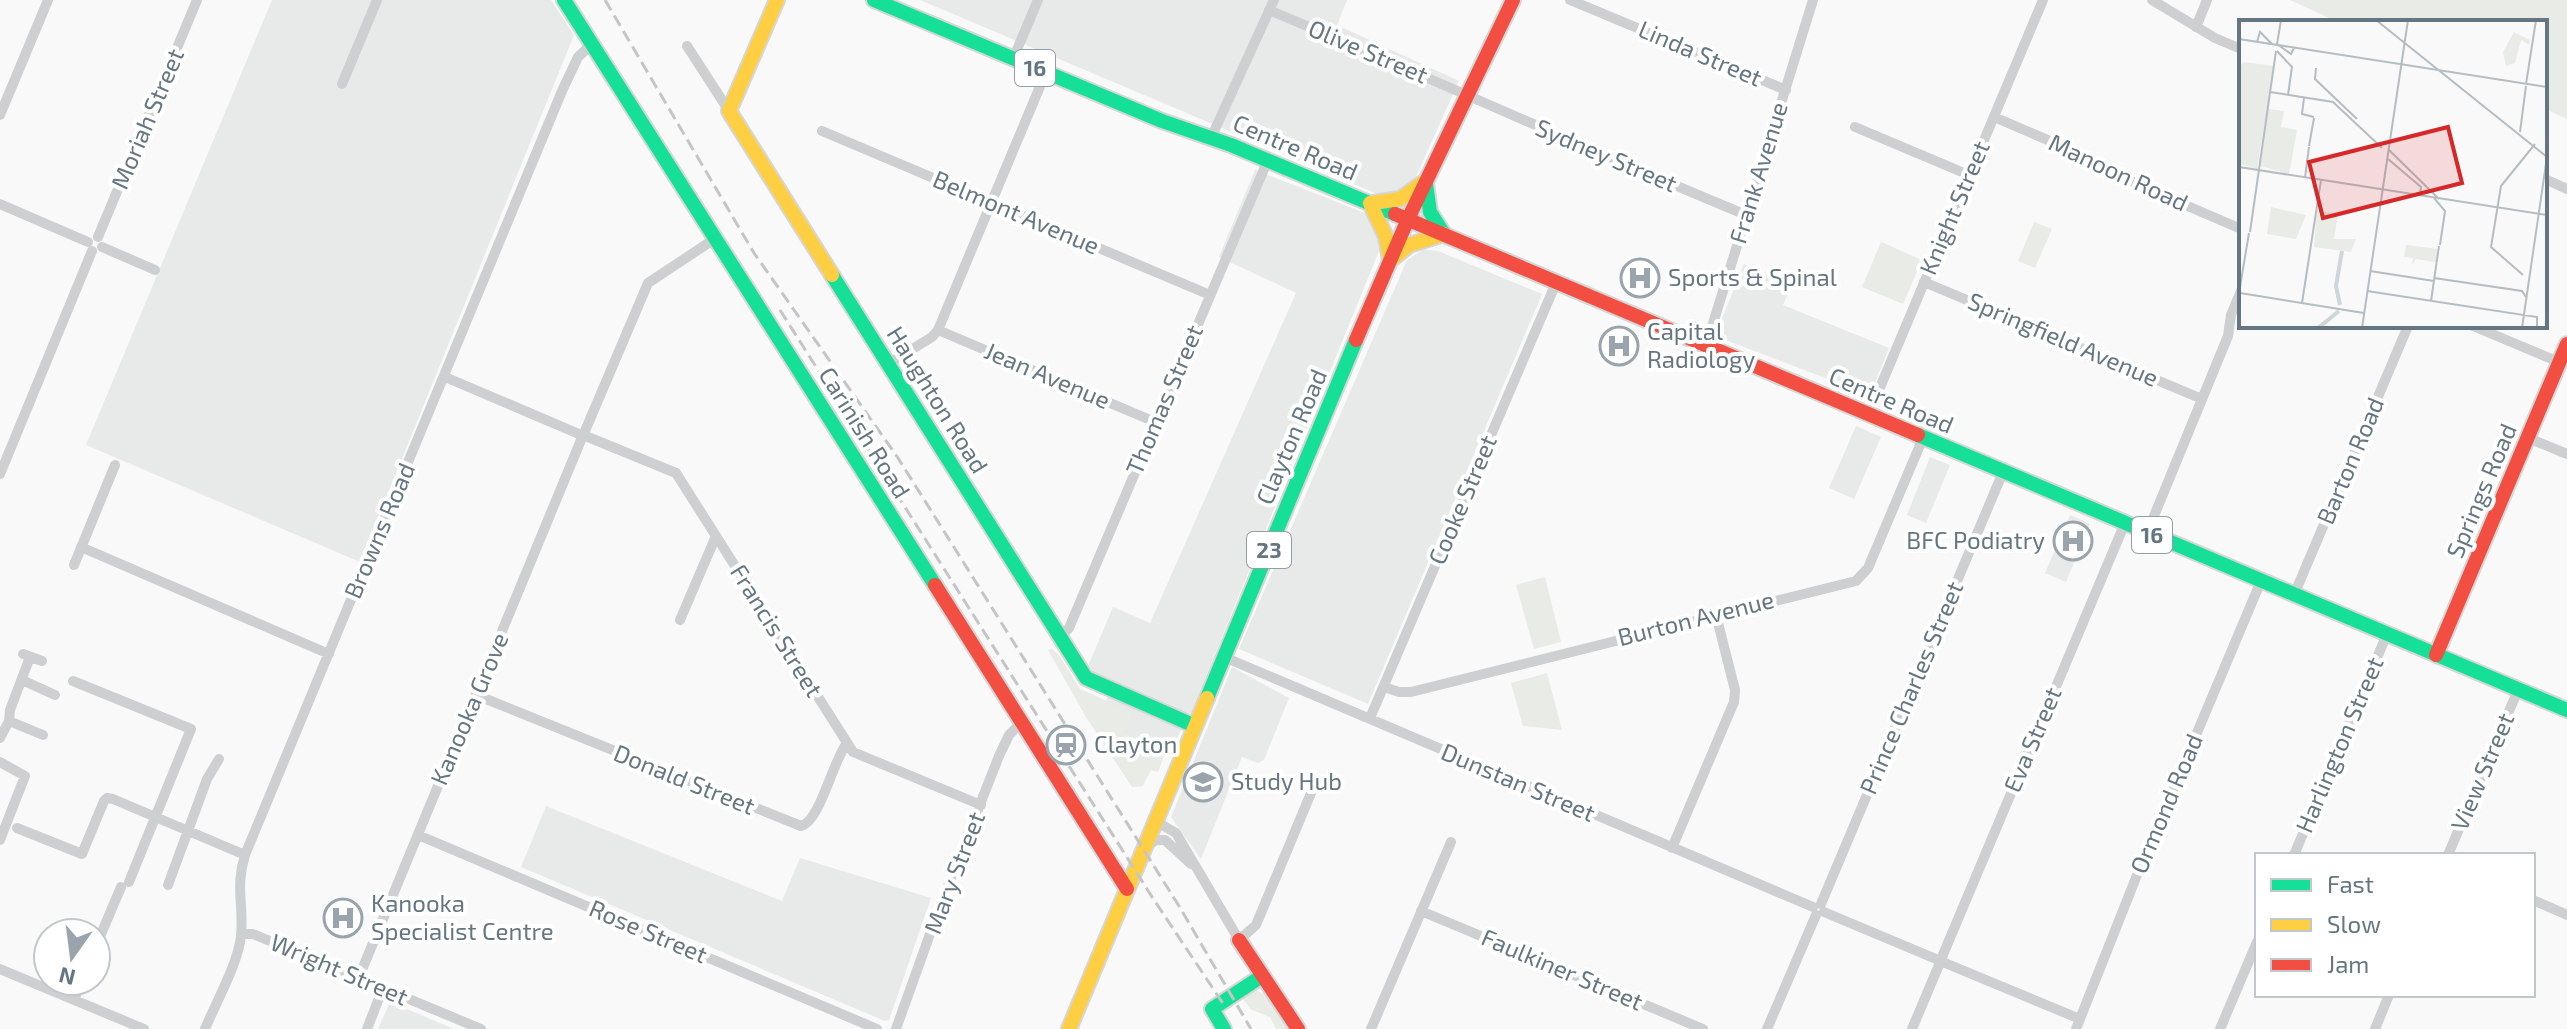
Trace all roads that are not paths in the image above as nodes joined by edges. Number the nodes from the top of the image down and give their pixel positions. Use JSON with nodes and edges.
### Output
{"nodes":[{"id":1,"x":48,"y":0,"type":"edge"},
{"id":2,"x":197,"y":0,"type":"edge"},
{"id":3,"x":377,"y":0,"type":"edge"},
{"id":4,"x":564,"y":0,"type":"edge"},
{"id":5,"x":777,"y":0,"type":"edge"},
{"id":6,"x":874,"y":0,"type":"edge"},
{"id":7,"x":894,"y":0,"type":"edge"},
{"id":8,"x":1038,"y":0,"type":"edge"},
{"id":9,"x":1513,"y":0,"type":"edge"},
{"id":10,"x":1570,"y":0,"type":"edge"},
{"id":11,"x":1813,"y":0,"type":"edge"},
{"id":12,"x":2043,"y":0,"type":"edge"},
{"id":13,"x":2152,"y":0,"type":"edge"},
{"id":14,"x":2207,"y":0,"type":"edge"},
{"id":15,"x":1271,"y":5,"type":"edge"},
{"id":16,"x":2196,"y":27,"type":"junction"},
{"id":17,"x":592,"y":44,"type":"junction"},
{"id":18,"x":687,"y":46,"type":"dead end"},
{"id":19,"x":2239,"y":48,"type":"edge"},
{"id":20,"x":1014,"y":55,"type":"junction"},
{"id":21,"x":1047,"y":69,"type":"junction"},
{"id":22,"x":342,"y":84,"type":"dead end"},
{"id":23,"x":1786,"y":90,"type":"junction"},
{"id":24,"x":1467,"y":96,"type":"junction"},
{"id":25,"x":729,"y":111,"type":"junction"},
{"id":26,"x":0,"y":115,"type":"edge"},
{"id":27,"x":1994,"y":117,"type":"junction"},
{"id":28,"x":1855,"y":127,"type":"dead end"},
{"id":29,"x":822,"y":131,"type":"dead end"},
{"id":30,"x":1205,"y":135,"type":"junction"},
{"id":31,"x":1267,"y":162,"type":"junction"},
{"id":32,"x":1969,"y":175,"type":"junction"},
{"id":33,"x":2547,"y":180,"type":"edge"},
{"id":34,"x":1426,"y":182,"type":"junction"},
{"id":35,"x":2567,"y":189,"type":"edge"},
{"id":36,"x":991,"y":202,"type":"junction"},
{"id":37,"x":1370,"y":203,"type":"junction"},
{"id":38,"x":0,"y":204,"type":"edge"},
{"id":39,"x":1746,"y":215,"type":"junction"},
{"id":40,"x":1408,"y":219,"type":"junction"},
{"id":41,"x":2239,"y":228,"type":"edge"},
{"id":42,"x":1444,"y":234,"type":"junction"},
{"id":43,"x":716,"y":238,"type":"junction"},
{"id":44,"x":95,"y":244,"type":"junction"},
{"id":45,"x":1390,"y":260,"type":"junction"},
{"id":46,"x":155,"y":270,"type":"dead end"},
{"id":47,"x":1924,"y":282,"type":"junction"},
{"id":48,"x":1556,"y":283,"type":"junction"},
{"id":49,"x":1210,"y":295,"type":"junction"},
{"id":50,"x":2239,"y":296,"type":"edge"},
{"id":51,"x":2407,"y":328,"type":"edge"},
{"id":52,"x":2478,"y":328,"type":"edge"},
{"id":53,"x":938,"y":330,"type":"junction"},
{"id":54,"x":2567,"y":344,"type":"edge"},
{"id":55,"x":1706,"y":346,"type":"junction"},
{"id":56,"x":2559,"y":362,"type":"junction"},
{"id":57,"x":888,"y":364,"type":"junction"},
{"id":58,"x":445,"y":377,"type":"junction"},
{"id":59,"x":2202,"y":399,"type":"junction"},
{"id":60,"x":1868,"y":416,"type":"junction"},
{"id":61,"x":1155,"y":422,"type":"junction"},
{"id":62,"x":583,"y":436,"type":"junction"},
{"id":63,"x":1923,"y":438,"type":"junction"},
{"id":64,"x":2528,"y":438,"type":"junction"},
{"id":65,"x":2567,"y":454,"type":"edge"},
{"id":66,"x":115,"y":465,"type":"dead end"},
{"id":67,"x":2003,"y":472,"type":"junction"},
{"id":68,"x":0,"y":474,"type":"edge"},
{"id":69,"x":2125,"y":523,"type":"junction"},
{"id":70,"x":2147,"y":533,"type":"junction"},
{"id":71,"x":716,"y":536,"type":"junction"},
{"id":72,"x":81,"y":547,"type":"junction"},
{"id":73,"x":74,"y":565,"type":"dead end"},
{"id":74,"x":2261,"y":581,"type":"junction"},
{"id":75,"x":2294,"y":595,"type":"junction"},
{"id":76,"x":1716,"y":615,"type":"junction"},
{"id":77,"x":680,"y":620,"type":"dead end"},
{"id":78,"x":2387,"y":634,"type":"junction"},
{"id":79,"x":1061,"y":636,"type":"junction"},
{"id":80,"x":329,"y":654,"type":"junction"},
{"id":81,"x":2436,"y":655,"type":"junction"},
{"id":82,"x":32,"y":657,"type":"dead end"},
{"id":83,"x":1224,"y":657,"type":"junction"},
{"id":84,"x":22,"y":680,"type":"junction"},
{"id":85,"x":73,"y":681,"type":"dead end"},
{"id":86,"x":1384,"y":687,"type":"junction"},
{"id":87,"x":2518,"y":690,"type":"junction"},
{"id":88,"x":55,"y":695,"type":"dead end"},
{"id":89,"x":476,"y":695,"type":"junction"},
{"id":90,"x":2567,"y":710,"type":"edge"},
{"id":91,"x":1370,"y":718,"type":"junction"},
{"id":92,"x":9,"y":721,"type":"junction"},
{"id":93,"x":1022,"y":722,"type":"junction"},
{"id":94,"x":1195,"y":726,"type":"junction"},
{"id":95,"x":43,"y":735,"type":"dead end"},
{"id":96,"x":0,"y":738,"type":"edge"},
{"id":97,"x":847,"y":743,"type":"junction"},
{"id":98,"x":219,"y":759,"type":"dead end"},
{"id":99,"x":0,"y":762,"type":"edge"},
{"id":100,"x":1311,"y":793,"type":"dead end"},
{"id":101,"x":981,"y":805,"type":"junction"},
{"id":102,"x":155,"y":817,"type":"junction"},
{"id":103,"x":1155,"y":821,"type":"junction"},
{"id":104,"x":17,"y":828,"type":"dead end"},
{"id":105,"x":187,"y":830,"type":"junction"},
{"id":106,"x":418,"y":835,"type":"junction"},
{"id":107,"x":1,"y":838,"type":"edge"},
{"id":108,"x":1451,"y":842,"type":"dead end"},
{"id":109,"x":1672,"y":848,"type":"junction"},
{"id":110,"x":1143,"y":850,"type":"junction"},
{"id":111,"x":2295,"y":853,"type":"edge"},
{"id":112,"x":2449,"y":853,"type":"edge"},
{"id":113,"x":245,"y":855,"type":"junction"},
{"id":114,"x":1193,"y":865,"type":"junction"},
{"id":115,"x":168,"y":885,"type":"dead end"},
{"id":116,"x":1127,"y":889,"type":"junction"},
{"id":117,"x":2535,"y":901,"type":"edge"},
{"id":118,"x":1819,"y":909,"type":"junction"},
{"id":119,"x":1421,"y":911,"type":"junction"},
{"id":120,"x":2567,"y":915,"type":"edge"},
{"id":121,"x":110,"y":917,"type":"edge"},
{"id":122,"x":241,"y":934,"type":"junction"},
{"id":123,"x":1239,"y":940,"type":"junction"},
{"id":124,"x":2255,"y":947,"type":"edge"},
{"id":125,"x":1940,"y":961,"type":"junction"},
{"id":126,"x":0,"y":969,"type":"edge"},
{"id":127,"x":1262,"y":976,"type":"junction"},
{"id":128,"x":359,"y":977,"type":"junction"},
{"id":129,"x":383,"y":988,"type":"junction"},
{"id":130,"x":75,"y":997,"type":"edge"},
{"id":131,"x":2388,"y":997,"type":"edge"},
{"id":132,"x":74,"y":1000,"type":"junction"},
{"id":133,"x":2078,"y":1024,"type":"edge"},
{"id":134,"x":144,"y":1029,"type":"edge"},
{"id":135,"x":205,"y":1029,"type":"edge"},
{"id":136,"x":367,"y":1029,"type":"edge"},
{"id":137,"x":481,"y":1029,"type":"edge"},
{"id":138,"x":877,"y":1029,"type":"edge"},
{"id":139,"x":896,"y":1029,"type":"edge"},
{"id":140,"x":1069,"y":1029,"type":"edge"},
{"id":141,"x":1224,"y":1029,"type":"edge"},
{"id":142,"x":1298,"y":1029,"type":"edge"},
{"id":143,"x":1371,"y":1029,"type":"edge"},
{"id":144,"x":1703,"y":1029,"type":"edge"},
{"id":145,"x":1767,"y":1029,"type":"edge"},
{"id":146,"x":1912,"y":1029,"type":"edge"},
{"id":147,"x":2220,"y":1029,"type":"edge"},
{"id":148,"x":2375,"y":1029,"type":"edge"}],
"edges":[{"from":1,"to":26,"type":"street"},
{"from":2,"to":44,"type":"street","name":"Moriah Street"},
{"from":3,"to":22,"type":"street"},
{"from":4,"to":17,"type":"main road","name":"Carinish Road"},
{"from":5,"to":25,"type":"main road"},
{"from":6,"to":20,"type":"main road","name":"Centre Road","number":"16"},
{"from":7,"to":20,"type":"main road","name":"Centre Road","number":"16"},
{"from":8,"to":20,"type":"street"},
{"from":9,"to":24,"type":"main road","name":"Clayton Road","number":"23"},
{"from":10,"to":23,"type":"street","name":"Linda Street"},
{"from":11,"to":23,"type":"street","name":"Frank Avenue"},
{"from":12,"to":27,"type":"street","name":"Knight Street"},
{"from":13,"to":16,"type":"street"},
{"from":14,"to":16,"type":"street"},
{"from":15,"to":24,"type":"street","name":"Olive Street"},
{"from":15,"to":30,"type":"street"},
{"from":16,"to":19,"type":"street"},
{"from":17,"to":43,"type":"main road","name":"Carinish Road"},
{"from":17,"to":58,"type":"street","name":"Browns Road"},
{"from":18,"to":25,"type":"street","name":"Haughton Road"},
{"from":20,"to":21,"type":"main road","name":"Centre Road","number":"16"},
{"from":21,"to":30,"type":"main road","name":"Centre Road","number":"16"},
{"from":21,"to":36,"type":"street"},
{"from":23,"to":39,"type":"street","name":"Frank Avenue"},
{"from":24,"to":34,"type":"main road","name":"Clayton Road","number":"23"},
{"from":24,"to":39,"type":"street","name":"Sydney Street"},
{"from":25,"to":57,"type":"main road","name":"Haughton Road"},
{"from":27,"to":32,"type":"street","name":"Knight Street"},
{"from":27,"to":41,"type":"street","name":"Manoon Road"},
{"from":28,"to":32,"type":"street"},
{"from":29,"to":36,"type":"street","name":"Belmont Avenue"},
{"from":30,"to":31,"type":"main road","name":"Centre Road","number":"16"},
{"from":31,"to":37,"type":"main road","name":"Centre Road","number":"16"},
{"from":31,"to":49,"type":"street","name":"Thomas Street"},
{"from":32,"to":47,"type":"street","name":"Knight Street"},
{"from":33,"to":35,"type":"street"},
{"from":34,"to":37,"type":"main road"},
{"from":34,"to":40,"type":"main road","name":"Clayton Road","number":"23"},
{"from":34,"to":42,"type":"main road"},
{"from":36,"to":49,"type":"street","name":"Belmont Avenue"},
{"from":36,"to":53,"type":"street"},
{"from":37,"to":40,"type":"main road","name":"Centre Road","number":"16"},
{"from":37,"to":45,"type":"main road"},
{"from":38,"to":44,"type":"street"},
{"from":39,"to":55,"type":"street","name":"Frank Avenue"},
{"from":40,"to":42,"type":"main road","name":"Centre Road","number":"16"},
{"from":40,"to":45,"type":"main road","name":"Clayton Road","number":"23"},
{"from":42,"to":45,"type":"main road"},
{"from":42,"to":48,"type":"main road","name":"Centre Road","number":"16"},
{"from":43,"to":62,"type":"street","name":"Kanooka Grove"},
{"from":43,"to":93,"type":"main road","name":"Carinish Road"},
{"from":44,"to":46,"type":"street"},
{"from":44,"to":68,"type":"street","name":"Moriah Street"},
{"from":45,"to":83,"type":"main road","name":"Clayton Road","number":"23"},
{"from":47,"to":59,"type":"street","name":"Springfield Avenue"},
{"from":47,"to":60,"type":"street","name":"Knight Street"},
{"from":48,"to":55,"type":"main road","name":"Centre Road","number":"16"},
{"from":48,"to":86,"type":"street","name":"Cooke Street"},
{"from":49,"to":61,"type":"street","name":"Thomas Street"},
{"from":50,"to":59,"type":"street"},
{"from":51,"to":75,"type":"street","name":"Barton Road"},
{"from":52,"to":56,"type":"street"},
{"from":53,"to":57,"type":"street"},
{"from":53,"to":61,"type":"street","name":"Jean Avenue"},
{"from":54,"to":56,"type":"main road","name":"Springs Road"},
{"from":55,"to":60,"type":"main road","name":"Centre Road","number":"16"},
{"from":56,"to":64,"type":"main road","name":"Springs Road"},
{"from":57,"to":79,"type":"main road","name":"Haughton Road"},
{"from":58,"to":62,"type":"street","name":"Francis Street"},
{"from":58,"to":80,"type":"street","name":"Browns Road"},
{"from":59,"to":70,"type":"street"},
{"from":60,"to":63,"type":"main road","name":"Centre Road","number":"16"},
{"from":61,"to":79,"type":"street","name":"Thomas Street"},
{"from":62,"to":71,"type":"street","name":"Francis Street"},
{"from":62,"to":89,"type":"street","name":"Kanooka Grove"},
{"from":63,"to":67,"type":"main road","name":"Centre Road","number":"16"},
{"from":63,"to":76,"type":"street","name":"Burton Avenue"},
{"from":64,"to":65,"type":"street"},
{"from":64,"to":81,"type":"main road","name":"Springs Road"},
{"from":66,"to":72,"type":"street"},
{"from":67,"to":69,"type":"main road","name":"Centre Road","number":"16"},
{"from":67,"to":118,"type":"street","name":"Prince Charles Street"},
{"from":69,"to":70,"type":"main road","name":"Centre Road","number":"16"},
{"from":69,"to":125,"type":"street","name":"Eva Street"},
{"from":70,"to":74,"type":"main road","name":"Centre Road","number":"16"},
{"from":71,"to":77,"type":"street"},
{"from":71,"to":97,"type":"street","name":"Francis Street"},
{"from":72,"to":73,"type":"street"},
{"from":72,"to":80,"type":"street"},
{"from":74,"to":75,"type":"main road","name":"Centre Road","number":"16"},
{"from":74,"to":133,"type":"street","name":"Ormond Road"},
{"from":75,"to":78,"type":"main road","name":"Centre Road","number":"16"},
{"from":76,"to":86,"type":"street","name":"Burton Avenue"},
{"from":76,"to":109,"type":"street"},
{"from":78,"to":81,"type":"main road","name":"Centre Road","number":"16"},
{"from":78,"to":111,"type":"street","name":"Harlington Street"},
{"from":79,"to":94,"type":"main road","name":"Haughton Road"},
{"from":80,"to":113,"type":"street","name":"Browns Road"},
{"from":81,"to":87,"type":"main road","name":"Centre Road","number":"16"},
{"from":82,"to":84,"type":"street"},
{"from":83,"to":91,"type":"street","name":"Dunstan Street"},
{"from":83,"to":94,"type":"main road","name":"Clayton Road","number":"23"},
{"from":84,"to":88,"type":"street"},
{"from":84,"to":92,"type":"street"},
{"from":85,"to":102,"type":"street"},
{"from":86,"to":91,"type":"street","name":"Cooke Street"},
{"from":87,"to":90,"type":"main road","name":"Centre Road","number":"16"},
{"from":87,"to":112,"type":"street","name":"View Street"},
{"from":89,"to":97,"type":"street","name":"Donald Street"},
{"from":89,"to":106,"type":"street","name":"Kanooka Grove"},
{"from":91,"to":109,"type":"street","name":"Dunstan Street"},
{"from":92,"to":95,"type":"street"},
{"from":92,"to":96,"type":"street"},
{"from":93,"to":101,"type":"street","name":"Mary Street"},
{"from":93,"to":116,"type":"main road","name":"Carinish Road"},
{"from":94,"to":103,"type":"main road","name":"Clayton Road","number":"23"},
{"from":97,"to":101,"type":"street","name":"Francis Street"},
{"from":98,"to":105,"type":"street"},
{"from":99,"to":107,"type":"street"},
{"from":100,"to":123,"type":"street"},
{"from":101,"to":139,"type":"street","name":"Mary Street"},
{"from":102,"to":104,"type":"street"},
{"from":102,"to":105,"type":"street"},
{"from":102,"to":121,"type":"street"},
{"from":103,"to":110,"type":"main road","name":"Clayton Road","number":"23"},
{"from":103,"to":114,"type":"street"},
{"from":105,"to":113,"type":"street"},
{"from":105,"to":115,"type":"street"},
{"from":106,"to":128,"type":"street","name":"Kanooka Grove"},
{"from":106,"to":138,"type":"street","name":"Rose Street"},
{"from":108,"to":119,"type":"street"},
{"from":109,"to":118,"type":"street","name":"Dunstan Street"},
{"from":110,"to":114,"type":"street"},
{"from":110,"to":116,"type":"main road","name":"Clayton Road","number":"23"},
{"from":113,"to":122,"type":"street","name":"Browns Road"},
{"from":114,"to":123,"type":"street"},
{"from":116,"to":140,"type":"main road","name":"Clayton Road","number":"23"},
{"from":117,"to":120,"type":"street"},
{"from":118,"to":125,"type":"street","name":"Dunstan Street"},
{"from":118,"to":145,"type":"street","name":"Prince Charles Street"},
{"from":119,"to":143,"type":"street"},
{"from":119,"to":144,"type":"street","name":"Faulkiner Street"},
{"from":122,"to":128,"type":"street","name":"Wright Street"},
{"from":122,"to":135,"type":"street","name":"Browns Road"},
{"from":123,"to":127,"type":"main road"},
{"from":124,"to":147,"type":"street"},
{"from":125,"to":133,"type":"street","name":"Dunstan Street"},
{"from":125,"to":146,"type":"street","name":"Eva Street"},
{"from":126,"to":132,"type":"street"},
{"from":127,"to":141,"type":"main road"},
{"from":127,"to":142,"type":"main road"},
{"from":128,"to":129,"type":"street","name":"Wright Street"},
{"from":129,"to":136,"type":"street"},
{"from":129,"to":137,"type":"street","name":"Wright Street"},
{"from":130,"to":132,"type":"street"},
{"from":131,"to":148,"type":"street"},
{"from":132,"to":134,"type":"street"}]}
